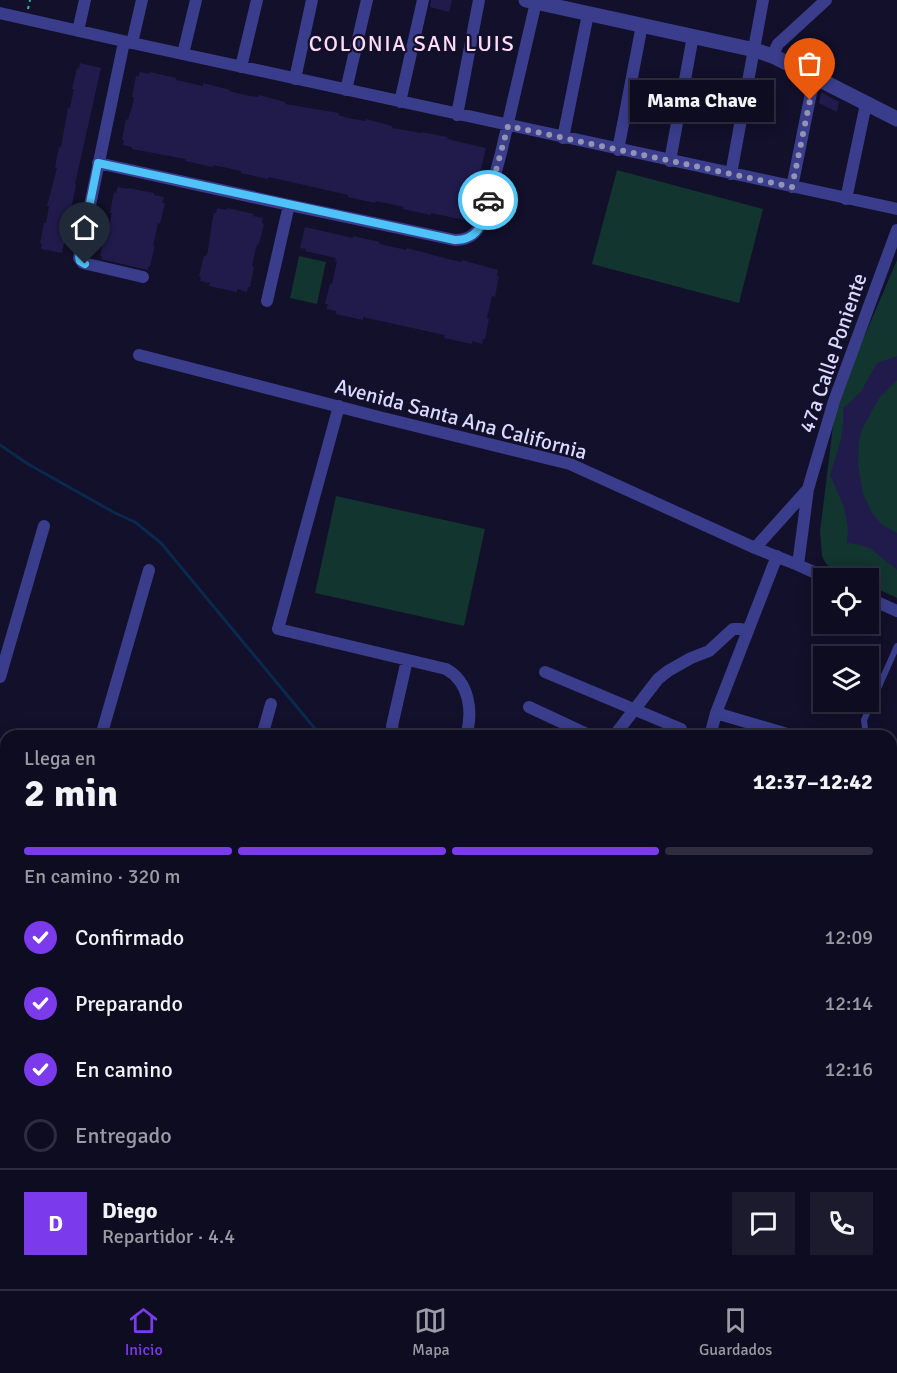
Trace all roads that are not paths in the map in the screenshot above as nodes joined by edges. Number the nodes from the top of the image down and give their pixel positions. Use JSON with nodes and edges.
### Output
{"nodes":[{"id":1,"x":85,"y":0,"type":"edge"},
{"id":2,"x":142,"y":0,"type":"edge"},
{"id":3,"x":196,"y":0,"type":"edge"},
{"id":4,"x":257,"y":0,"type":"edge"},
{"id":5,"x":312,"y":0,"type":"edge"},
{"id":6,"x":367,"y":0,"type":"edge"},
{"id":7,"x":423,"y":0,"type":"edge"},
{"id":8,"x":479,"y":0,"type":"edge"},
{"id":9,"x":763,"y":0,"type":"edge"},
{"id":10,"x":826,"y":0,"type":"edge"},
{"id":11,"x":531,"y":1,"type":"edge"},
{"id":12,"x":0,"y":12,"type":"edge"},
{"id":13,"x":588,"y":14,"type":"junction"},
{"id":14,"x":642,"y":25,"type":"junction"},
{"id":15,"x":78,"y":31,"type":"junction"},
{"id":16,"x":693,"y":36,"type":"junction"},
{"id":17,"x":128,"y":42,"type":"junction"},
{"id":18,"x":755,"y":50,"type":"junction"},
{"id":19,"x":183,"y":54,"type":"junction"},
{"id":20,"x":775,"y":57,"type":"junction"},
{"id":21,"x":242,"y":67,"type":"junction"},
{"id":22,"x":814,"y":78,"type":"junction"},
{"id":23,"x":295,"y":79,"type":"junction"},
{"id":24,"x":346,"y":90,"type":"junction"},
{"id":25,"x":400,"y":102,"type":"junction"},
{"id":26,"x":866,"y":104,"type":"junction"},
{"id":27,"x":458,"y":115,"type":"junction"},
{"id":28,"x":897,"y":119,"type":"edge"},
{"id":29,"x":508,"y":126,"type":"junction"},
{"id":30,"x":563,"y":138,"type":"junction"},
{"id":31,"x":618,"y":150,"type":"junction"},
{"id":32,"x":670,"y":161,"type":"junction"},
{"id":33,"x":98,"y":163,"type":"junction"},
{"id":34,"x":731,"y":174,"type":"junction"},
{"id":35,"x":792,"y":187,"type":"junction"},
{"id":36,"x":846,"y":199,"type":"junction"},
{"id":37,"x":289,"y":205,"type":"junction"},
{"id":38,"x":897,"y":210,"type":"edge"},
{"id":39,"x":897,"y":230,"type":"edge"},
{"id":40,"x":143,"y":277,"type":"dead end"},
{"id":41,"x":267,"y":301,"type":"dead end"},
{"id":42,"x":139,"y":354,"type":"dead end"},
{"id":43,"x":339,"y":406,"type":"junction"},
{"id":44,"x":808,"y":489,"type":"junction"},
{"id":45,"x":44,"y":525,"type":"dead end"},
{"id":46,"x":755,"y":548,"type":"junction"},
{"id":47,"x":777,"y":556,"type":"junction"},
{"id":48,"x":798,"y":565,"type":"junction"},
{"id":49,"x":148,"y":570,"type":"dead end"},
{"id":50,"x":813,"y":572,"type":"edge"},
{"id":51,"x":879,"y":603,"type":"edge"},
{"id":52,"x":897,"y":611,"type":"edge"},
{"id":53,"x":748,"y":631,"type":"junction"},
{"id":54,"x":897,"y":646,"type":"edge"},
{"id":55,"x":407,"y":660,"type":"junction"},
{"id":56,"x":544,"y":672,"type":"dead end"},
{"id":57,"x":0,"y":677,"type":"edge"},
{"id":58,"x":271,"y":704,"type":"dead end"},
{"id":59,"x":529,"y":707,"type":"dead end"},
{"id":60,"x":635,"y":710,"type":"junction"},
{"id":61,"x":716,"y":713,"type":"junction"},
{"id":62,"x":681,"y":729,"type":"dead end"},
{"id":63,"x":103,"y":730,"type":"edge"},
{"id":64,"x":264,"y":730,"type":"edge"},
{"id":65,"x":393,"y":730,"type":"edge"},
{"id":66,"x":467,"y":730,"type":"edge"},
{"id":67,"x":578,"y":730,"type":"edge"},
{"id":68,"x":619,"y":730,"type":"edge"},
{"id":69,"x":712,"y":730,"type":"edge"},
{"id":70,"x":774,"y":730,"type":"edge"},
{"id":71,"x":865,"y":730,"type":"edge"}],
"edges":[{"from":1,"to":15,"type":"street"},
{"from":2,"to":17,"type":"street"},
{"from":3,"to":19,"type":"street"},
{"from":4,"to":21,"type":"street"},
{"from":5,"to":23,"type":"street"},
{"from":6,"to":24,"type":"street"},
{"from":7,"to":25,"type":"street"},
{"from":8,"to":27,"type":"street"},
{"from":9,"to":18,"type":"street"},
{"from":10,"to":20,"type":"street"},
{"from":11,"to":13,"type":"street"},
{"from":11,"to":29,"type":"street"},
{"from":12,"to":15,"type":"street"},
{"from":13,"to":14,"type":"street"},
{"from":13,"to":30,"type":"street"},
{"from":14,"to":16,"type":"street"},
{"from":14,"to":31,"type":"street"},
{"from":15,"to":17,"type":"street"},
{"from":16,"to":18,"type":"street"},
{"from":16,"to":32,"type":"street"},
{"from":17,"to":19,"type":"street"},
{"from":17,"to":33,"type":"street"},
{"from":18,"to":20,"type":"street"},
{"from":18,"to":34,"type":"street"},
{"from":19,"to":21,"type":"street"},
{"from":20,"to":22,"type":"street"},
{"from":21,"to":23,"type":"street"},
{"from":22,"to":26,"type":"street"},
{"from":22,"to":35,"type":"street"},
{"from":23,"to":24,"type":"street"},
{"from":24,"to":25,"type":"street"},
{"from":25,"to":27,"type":"street"},
{"from":26,"to":28,"type":"street"},
{"from":26,"to":36,"type":"street"},
{"from":27,"to":29,"type":"street"},
{"from":29,"to":30,"type":"street"},
{"from":29,"to":37,"type":"street"},
{"from":30,"to":31,"type":"street"},
{"from":31,"to":32,"type":"street"},
{"from":32,"to":34,"type":"street"},
{"from":33,"to":37,"type":"street"},
{"from":33,"to":40,"type":"street"},
{"from":34,"to":35,"type":"street"},
{"from":35,"to":36,"type":"street"},
{"from":36,"to":38,"type":"street"},
{"from":37,"to":41,"type":"street"},
{"from":39,"to":44,"type":"street","name":"47a Calle Poniente"},
{"from":42,"to":43,"type":"street","name":"Avenida Santa Ana California"},
{"from":43,"to":46,"type":"street","name":"Avenida Santa Ana California"},
{"from":43,"to":55,"type":"street"},
{"from":44,"to":46,"type":"street","name":"47a Calle Poniente"},
{"from":44,"to":48,"type":"street","name":"47a Calle Poniente"},
{"from":45,"to":57,"type":"street"},
{"from":46,"to":47,"type":"street","name":"Avenida Santa Ana California"},
{"from":47,"to":48,"type":"street","name":"Avenida Santa Ana California"},
{"from":47,"to":53,"type":"street"},
{"from":48,"to":50,"type":"street","name":"Avenida Santa Ana California"},
{"from":49,"to":63,"type":"street"},
{"from":51,"to":52,"type":"street"},
{"from":53,"to":60,"type":"street"},
{"from":53,"to":61,"type":"street"},
{"from":54,"to":71,"type":"lane"},
{"from":55,"to":65,"type":"street"},
{"from":55,"to":66,"type":"street"},
{"from":56,"to":60,"type":"street"},
{"from":58,"to":64,"type":"street"},
{"from":59,"to":67,"type":"street"},
{"from":60,"to":62,"type":"street"},
{"from":60,"to":68,"type":"street"},
{"from":61,"to":69,"type":"street"},
{"from":61,"to":70,"type":"street"}]}
